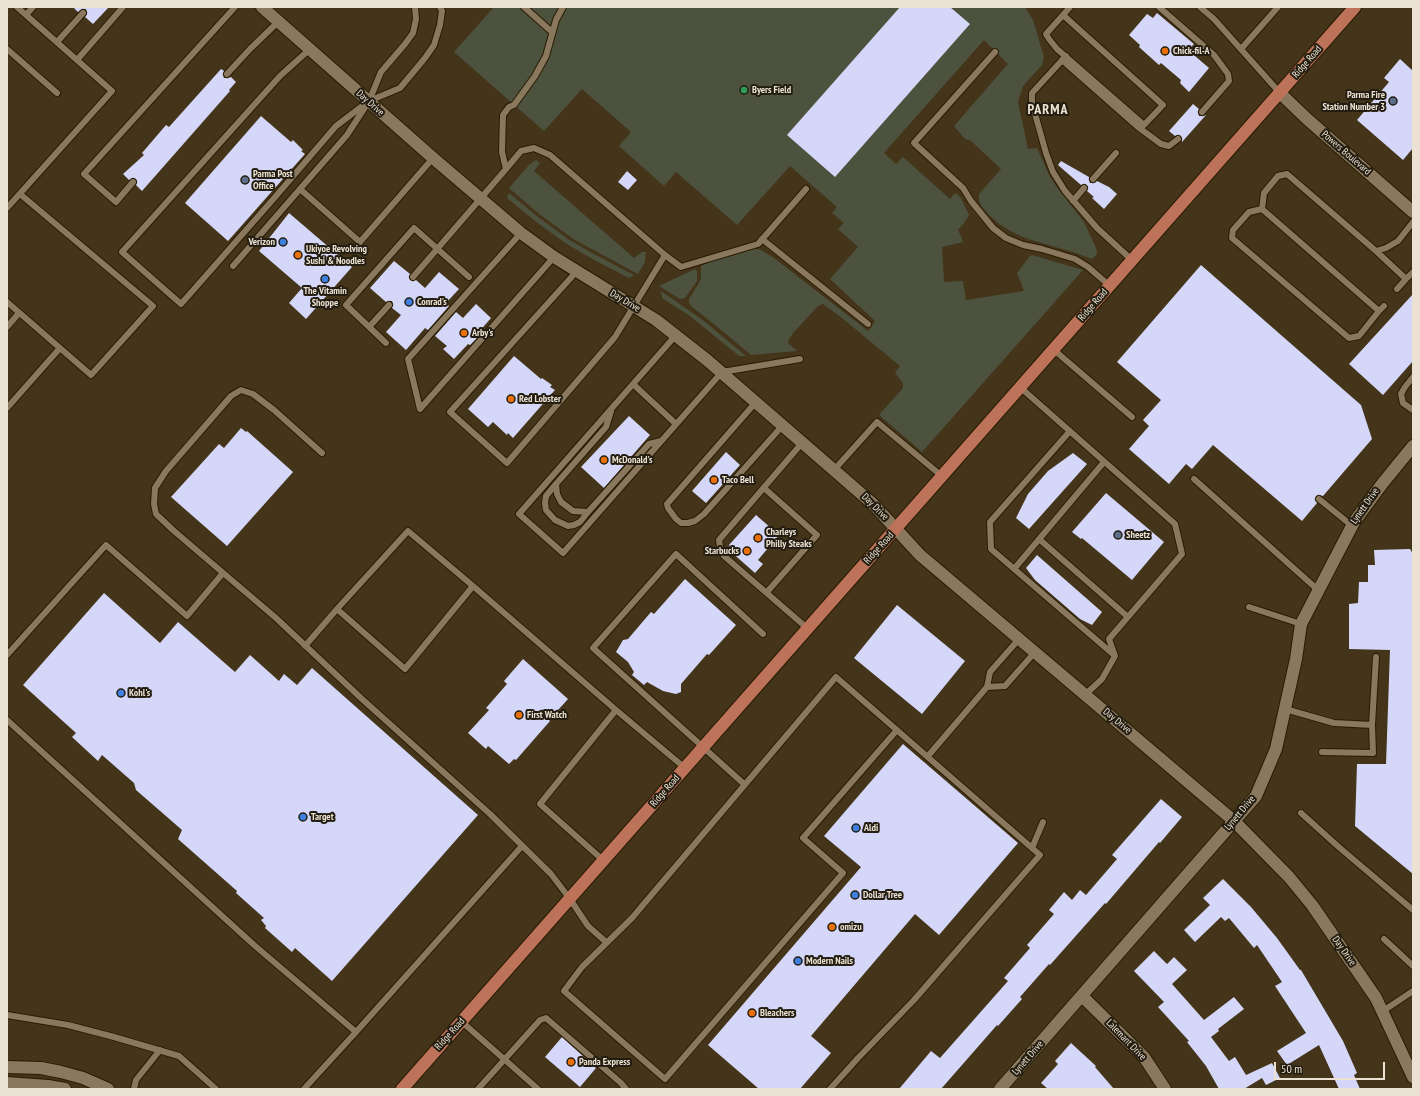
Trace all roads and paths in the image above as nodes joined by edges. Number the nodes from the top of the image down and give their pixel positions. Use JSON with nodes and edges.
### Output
{"nodes":[{"id":1,"x":17,"y":7,"type":"edge"},
{"id":2,"x":33,"y":7,"type":"edge"},
{"id":3,"x":123,"y":7,"type":"edge"},
{"id":4,"x":235,"y":7,"type":"edge"},
{"id":5,"x":262,"y":7,"type":"edge"},
{"id":6,"x":415,"y":7,"type":"edge"},
{"id":7,"x":440,"y":7,"type":"edge"},
{"id":8,"x":524,"y":7,"type":"edge"},
{"id":9,"x":563,"y":7,"type":"edge"},
{"id":10,"x":1070,"y":7,"type":"edge"},
{"id":11,"x":1159,"y":7,"type":"edge"},
{"id":12,"x":1200,"y":7,"type":"edge"},
{"id":13,"x":1278,"y":7,"type":"edge"},
{"id":14,"x":1355,"y":7,"type":"edge"},
{"id":15,"x":83,"y":13,"type":"dead end"},
{"id":16,"x":26,"y":15,"type":"junction"},
{"id":17,"x":1063,"y":15,"type":"junction"},
{"id":18,"x":278,"y":22,"type":"junction"},
{"id":19,"x":552,"y":32,"type":"junction"},
{"id":20,"x":57,"y":42,"type":"junction"},
{"id":21,"x":7,"y":49,"type":"edge"},
{"id":22,"x":1241,"y":49,"type":"junction"},
{"id":23,"x":310,"y":50,"type":"junction"},
{"id":24,"x":995,"y":52,"type":"dead end"},
{"id":25,"x":1064,"y":58,"type":"junction"},
{"id":26,"x":77,"y":60,"type":"junction"},
{"id":27,"x":227,"y":74,"type":"dead end"},
{"id":28,"x":56,"y":93,"type":"dead end"},
{"id":29,"x":1280,"y":93,"type":"junction"},
{"id":30,"x":369,"y":101,"type":"junction"},
{"id":31,"x":1202,"y":112,"type":"dead end"},
{"id":32,"x":1178,"y":139,"type":"dead end"},
{"id":33,"x":1116,"y":153,"type":"dead end"},
{"id":34,"x":433,"y":158,"type":"junction"},
{"id":35,"x":506,"y":169,"type":"junction"},
{"id":36,"x":1093,"y":179,"type":"dead end"},
{"id":37,"x":132,"y":182,"type":"dead end"},
{"id":38,"x":1084,"y":188,"type":"dead end"},
{"id":39,"x":300,"y":189,"type":"junction"},
{"id":40,"x":806,"y":189,"type":"dead end"},
{"id":41,"x":20,"y":194,"type":"junction"},
{"id":42,"x":480,"y":199,"type":"junction"},
{"id":43,"x":1073,"y":201,"type":"junction"},
{"id":44,"x":7,"y":208,"type":"edge"},
{"id":45,"x":1262,"y":209,"type":"junction"},
{"id":46,"x":1413,"y":213,"type":"edge"},
{"id":47,"x":521,"y":233,"type":"junction"},
{"id":48,"x":762,"y":239,"type":"junction"},
{"id":49,"x":436,"y":248,"type":"junction"},
{"id":50,"x":1376,"y":251,"type":"junction"},
{"id":51,"x":666,"y":256,"type":"junction"},
{"id":52,"x":554,"y":257,"type":"junction"},
{"id":53,"x":1133,"y":260,"type":"junction"},
{"id":54,"x":232,"y":266,"type":"dead end"},
{"id":55,"x":577,"y":271,"type":"junction"},
{"id":56,"x":1413,"y":272,"type":"edge"},
{"id":57,"x":413,"y":277,"type":"dead end"},
{"id":58,"x":469,"y":277,"type":"dead end"},
{"id":59,"x":1406,"y":279,"type":"junction"},
{"id":60,"x":1110,"y":286,"type":"junction"},
{"id":61,"x":1397,"y":290,"type":"dead end"},
{"id":62,"x":7,"y":302,"type":"edge"},
{"id":63,"x":389,"y":305,"type":"dead end"},
{"id":64,"x":635,"y":306,"type":"junction"},
{"id":65,"x":19,"y":313,"type":"junction"},
{"id":66,"x":868,"y":324,"type":"dead end"},
{"id":67,"x":7,"y":327,"type":"edge"},
{"id":68,"x":369,"y":327,"type":"junction"},
{"id":69,"x":676,"y":335,"type":"junction"},
{"id":70,"x":386,"y":342,"type":"dead end"},
{"id":71,"x":60,"y":348,"type":"junction"},
{"id":72,"x":1054,"y":350,"type":"junction"},
{"id":73,"x":800,"y":359,"type":"dead end"},
{"id":74,"x":722,"y":372,"type":"junction"},
{"id":75,"x":1413,"y":377,"type":"edge"},
{"id":76,"x":633,"y":384,"type":"junction"},
{"id":77,"x":1021,"y":388,"type":"junction"},
{"id":78,"x":756,"y":402,"type":"junction"},
{"id":79,"x":7,"y":408,"type":"edge"},
{"id":80,"x":612,"y":408,"type":"junction"},
{"id":81,"x":1413,"y":410,"type":"edge"},
{"id":82,"x":1132,"y":417,"type":"dead end"},
{"id":83,"x":676,"y":424,"type":"junction"},
{"id":84,"x":783,"y":425,"type":"junction"},
{"id":85,"x":1070,"y":431,"type":"junction"},
{"id":86,"x":661,"y":441,"type":"junction"},
{"id":87,"x":802,"y":443,"type":"junction"},
{"id":88,"x":1413,"y":446,"type":"edge"},
{"id":89,"x":322,"y":453,"type":"dead end"},
{"id":90,"x":1104,"y":462,"type":"junction"},
{"id":91,"x":834,"y":470,"type":"junction"},
{"id":92,"x":943,"y":477,"type":"junction"},
{"id":93,"x":1194,"y":480,"type":"dead end"},
{"id":94,"x":556,"y":484,"type":"junction"},
{"id":95,"x":764,"y":488,"type":"junction"},
{"id":96,"x":1319,"y":499,"type":"dead end"},
{"id":97,"x":588,"y":512,"type":"junction"},
{"id":98,"x":1352,"y":525,"type":"junction"},
{"id":99,"x":896,"y":529,"type":"junction"},
{"id":100,"x":1039,"y":539,"type":"junction"},
{"id":101,"x":1014,"y":569,"type":"junction"},
{"id":102,"x":223,"y":573,"type":"junction"},
{"id":103,"x":473,"y":586,"type":"junction"},
{"id":104,"x":1318,"y":590,"type":"junction"},
{"id":105,"x":766,"y":592,"type":"junction"},
{"id":106,"x":1249,"y":607,"type":"dead end"},
{"id":107,"x":337,"y":609,"type":"junction"},
{"id":108,"x":1128,"y":617,"type":"junction"},
{"id":109,"x":1301,"y":624,"type":"junction"},
{"id":110,"x":807,"y":628,"type":"junction"},
{"id":111,"x":763,"y":634,"type":"dead end"},
{"id":112,"x":1019,"y":639,"type":"junction"},
{"id":113,"x":305,"y":646,"type":"junction"},
{"id":114,"x":1035,"y":652,"type":"junction"},
{"id":115,"x":7,"y":655,"type":"edge"},
{"id":116,"x":1115,"y":656,"type":"junction"},
{"id":117,"x":1376,"y":657,"type":"dead end"},
{"id":118,"x":987,"y":687,"type":"junction"},
{"id":119,"x":1086,"y":694,"type":"junction"},
{"id":120,"x":1285,"y":709,"type":"junction"},
{"id":121,"x":616,"y":710,"type":"junction"},
{"id":122,"x":7,"y":720,"type":"edge"},
{"id":123,"x":1372,"y":725,"type":"junction"},
{"id":124,"x":897,"y":730,"type":"junction"},
{"id":125,"x":703,"y":747,"type":"junction"},
{"id":126,"x":1322,"y":752,"type":"dead end"},
{"id":127,"x":928,"y":756,"type":"junction"},
{"id":128,"x":685,"y":768,"type":"junction"},
{"id":129,"x":744,"y":784,"type":"junction"},
{"id":130,"x":1301,"y":812,"type":"dead end"},
{"id":131,"x":1234,"y":821,"type":"junction"},
{"id":132,"x":1043,"y":822,"type":"dead end"},
{"id":133,"x":522,"y":846,"type":"junction"},
{"id":134,"x":1032,"y":848,"type":"junction"},
{"id":135,"x":604,"y":861,"type":"junction"},
{"id":136,"x":570,"y":899,"type":"junction"},
{"id":137,"x":1413,"y":910,"type":"edge"},
{"id":138,"x":1384,"y":939,"type":"dead end"},
{"id":139,"x":606,"y":942,"type":"junction"},
{"id":140,"x":1413,"y":966,"type":"edge"},
{"id":141,"x":1413,"y":991,"type":"edge"},
{"id":142,"x":1082,"y":996,"type":"junction"},
{"id":143,"x":1383,"y":1011,"type":"junction"},
{"id":144,"x":7,"y":1015,"type":"edge"},
{"id":145,"x":462,"y":1022,"type":"junction"},
{"id":146,"x":356,"y":1032,"type":"junction"},
{"id":147,"x":160,"y":1050,"type":"junction"},
{"id":148,"x":504,"y":1060,"type":"junction"},
{"id":149,"x":7,"y":1067,"type":"edge"},
{"id":150,"x":1413,"y":1077,"type":"edge"},
{"id":151,"x":7,"y":1083,"type":"edge"},
{"id":152,"x":65,"y":1089,"type":"edge"},
{"id":153,"x":108,"y":1089,"type":"edge"},
{"id":154,"x":134,"y":1089,"type":"edge"},
{"id":155,"x":216,"y":1089,"type":"edge"},
{"id":156,"x":304,"y":1089,"type":"edge"},
{"id":157,"x":402,"y":1089,"type":"edge"},
{"id":158,"x":478,"y":1089,"type":"edge"},
{"id":159,"x":538,"y":1089,"type":"edge"},
{"id":160,"x":626,"y":1089,"type":"edge"},
{"id":161,"x":830,"y":1089,"type":"edge"},
{"id":162,"x":1000,"y":1089,"type":"edge"},
{"id":163,"x":1165,"y":1089,"type":"edge"}],
"edges":[{"from":1,"to":16,"type":"lane"},
{"from":2,"to":16,"type":"lane"},
{"from":3,"to":26,"type":"lane"},
{"from":4,"to":37,"type":"lane"},
{"from":5,"to":18,"type":"street","name":"Day Drive"},
{"from":6,"to":30,"type":"lane"},
{"from":7,"to":30,"type":"lane"},
{"from":8,"to":19,"type":"lane"},
{"from":9,"to":19,"type":"lane"},
{"from":10,"to":17,"type":"lane"},
{"from":11,"to":31,"type":"lane"},
{"from":12,"to":22,"type":"lane"},
{"from":13,"to":22,"type":"lane"},
{"from":14,"to":29,"type":"main road","name":"Ridge Road"},
{"from":15,"to":20,"type":"lane"},
{"from":16,"to":20,"type":"lane"},
{"from":17,"to":25,"type":"lane"},
{"from":17,"to":25,"type":"lane"},
{"from":18,"to":23,"type":"street","name":"Day Drive"},
{"from":18,"to":27,"type":"lane"},
{"from":19,"to":35,"type":"lane"},
{"from":20,"to":26,"type":"lane"},
{"from":21,"to":28,"type":"lane"},
{"from":22,"to":29,"type":"lane"},
{"from":23,"to":30,"type":"street","name":"Day Drive"},
{"from":23,"to":30,"type":"lane"},
{"from":24,"to":60,"type":"lane"},
{"from":25,"to":32,"type":"lane"},
{"from":25,"to":43,"type":"lane"},
{"from":26,"to":41,"type":"lane"},
{"from":29,"to":46,"type":"street","name":"Powers Boulevard"},
{"from":29,"to":53,"type":"main road","name":"Ridge Road"},
{"from":30,"to":34,"type":"street","name":"Day Drive"},
{"from":30,"to":39,"type":"lane"},
{"from":33,"to":36,"type":"lane"},
{"from":34,"to":39,"type":"lane"},
{"from":34,"to":42,"type":"street","name":"Day Drive"},
{"from":35,"to":42,"type":"lane"},
{"from":35,"to":51,"type":"lane"},
{"from":38,"to":43,"type":"lane"},
{"from":39,"to":54,"type":"lane"},
{"from":40,"to":48,"type":"lane"},
{"from":41,"to":44,"type":"lane"},
{"from":41,"to":71,"type":"lane"},
{"from":42,"to":47,"type":"street","name":"Day Drive"},
{"from":42,"to":49,"type":"lane"},
{"from":43,"to":53,"type":"lane"},
{"from":45,"to":45,"type":"lane"},
{"from":45,"to":50,"type":"lane"},
{"from":46,"to":50,"type":"lane"},
{"from":47,"to":52,"type":"street","name":"Day Drive"},
{"from":47,"to":52,"type":"lane"},
{"from":48,"to":51,"type":"lane"},
{"from":48,"to":66,"type":"lane"},
{"from":49,"to":57,"type":"lane"},
{"from":49,"to":58,"type":"lane"},
{"from":49,"to":68,"type":"lane"},
{"from":50,"to":59,"type":"lane"},
{"from":51,"to":64,"type":"lane"},
{"from":52,"to":55,"type":"street","name":"Day Drive"},
{"from":53,"to":60,"type":"main road","name":"Ridge Road"},
{"from":55,"to":64,"type":"street","name":"Day Drive"},
{"from":55,"to":64,"type":"lane"},
{"from":56,"to":59,"type":"lane"},
{"from":59,"to":61,"type":"lane"},
{"from":60,"to":72,"type":"main road","name":"Ridge Road"},
{"from":62,"to":65,"type":"lane"},
{"from":63,"to":68,"type":"lane"},
{"from":64,"to":69,"type":"street","name":"Day Drive"},
{"from":65,"to":67,"type":"lane"},
{"from":65,"to":71,"type":"lane"},
{"from":68,"to":70,"type":"lane"},
{"from":69,"to":74,"type":"street","name":"Day Drive"},
{"from":69,"to":76,"type":"lane"},
{"from":71,"to":79,"type":"lane"},
{"from":72,"to":77,"type":"main road","name":"Ridge Road"},
{"from":72,"to":82,"type":"lane"},
{"from":73,"to":74,"type":"lane"},
{"from":74,"to":78,"type":"street","name":"Day Drive"},
{"from":74,"to":83,"type":"lane"},
{"from":75,"to":81,"type":"lane"},
{"from":76,"to":80,"type":"lane"},
{"from":76,"to":83,"type":"lane"},
{"from":77,"to":85,"type":"lane"},
{"from":77,"to":92,"type":"main road","name":"Ridge Road"},
{"from":78,"to":84,"type":"street","name":"Day Drive"},
{"from":78,"to":84,"type":"lane"},
{"from":80,"to":86,"type":"lane"},
{"from":80,"to":94,"type":"lane"},
{"from":83,"to":86,"type":"lane"},
{"from":84,"to":87,"type":"street","name":"Day Drive"},
{"from":85,"to":90,"type":"lane"},
{"from":85,"to":101,"type":"lane"},
{"from":86,"to":97,"type":"lane"},
{"from":87,"to":91,"type":"street","name":"Day Drive"},
{"from":87,"to":95,"type":"lane"},
{"from":88,"to":98,"type":"street","name":"Lynett Drive"},
{"from":89,"to":102,"type":"lane"},
{"from":90,"to":100,"type":"lane"},
{"from":90,"to":108,"type":"lane"},
{"from":91,"to":92,"type":"lane"},
{"from":91,"to":99,"type":"street","name":"Day Drive"},
{"from":92,"to":99,"type":"main road","name":"Ridge Road"},
{"from":93,"to":104,"type":"lane"},
{"from":94,"to":97,"type":"lane"},
{"from":94,"to":97,"type":"lane"},
{"from":95,"to":105,"type":"lane"},
{"from":95,"to":105,"type":"lane"},
{"from":96,"to":98,"type":"lane"},
{"from":98,"to":104,"type":"street","name":"Lynett Drive"},
{"from":99,"to":110,"type":"main road","name":"Ridge Road"},
{"from":99,"to":112,"type":"street","name":"Day Drive"},
{"from":100,"to":101,"type":"lane"},
{"from":100,"to":108,"type":"lane"},
{"from":101,"to":116,"type":"lane"},
{"from":102,"to":113,"type":"lane"},
{"from":102,"to":115,"type":"lane"},
{"from":103,"to":107,"type":"lane"},
{"from":103,"to":107,"type":"lane"},
{"from":103,"to":121,"type":"lane"},
{"from":104,"to":109,"type":"street","name":"Lynett Drive"},
{"from":105,"to":110,"type":"lane"},
{"from":106,"to":109,"type":"lane"},
{"from":107,"to":113,"type":"lane"},
{"from":108,"to":116,"type":"lane"},
{"from":109,"to":120,"type":"street","name":"Lynett Drive"},
{"from":110,"to":125,"type":"main road","name":"Ridge Road"},
{"from":111,"to":125,"type":"lane"},
{"from":112,"to":114,"type":"street","name":"Day Drive"},
{"from":112,"to":118,"type":"lane"},
{"from":113,"to":133,"type":"lane"},
{"from":114,"to":118,"type":"lane"},
{"from":114,"to":119,"type":"street","name":"Day Drive"},
{"from":116,"to":119,"type":"lane"},
{"from":117,"to":123,"type":"lane"},
{"from":118,"to":127,"type":"lane"},
{"from":119,"to":131,"type":"street","name":"Day Drive"},
{"from":120,"to":123,"type":"lane"},
{"from":120,"to":131,"type":"street","name":"Lynett Drive"},
{"from":121,"to":128,"type":"lane"},
{"from":121,"to":135,"type":"lane"},
{"from":122,"to":146,"type":"lane"},
{"from":123,"to":126,"type":"lane"},
{"from":124,"to":127,"type":"lane"},
{"from":124,"to":129,"type":"lane"},
{"from":124,"to":139,"type":"lane"},
{"from":125,"to":128,"type":"main road","name":"Ridge Road"},
{"from":125,"to":129,"type":"lane"},
{"from":127,"to":134,"type":"lane"},
{"from":128,"to":135,"type":"main road","name":"Ridge Road"},
{"from":129,"to":139,"type":"lane"},
{"from":130,"to":137,"type":"lane"},
{"from":131,"to":142,"type":"street","name":"Lynett Drive"},
{"from":131,"to":143,"type":"street","name":"Day Drive"},
{"from":132,"to":134,"type":"lane"},
{"from":133,"to":136,"type":"lane"},
{"from":133,"to":146,"type":"lane"},
{"from":134,"to":161,"type":"lane"},
{"from":135,"to":136,"type":"main road","name":"Ridge Road"},
{"from":136,"to":139,"type":"lane"},
{"from":136,"to":145,"type":"main road","name":"Ridge Road"},
{"from":138,"to":140,"type":"lane"},
{"from":141,"to":143,"type":"lane"},
{"from":142,"to":162,"type":"street","name":"Lynett Drive"},
{"from":142,"to":163,"type":"street","name":"Lalemant Drive"},
{"from":143,"to":150,"type":"street","name":"Day Drive"},
{"from":144,"to":147,"type":"lane"},
{"from":145,"to":148,"type":"lane"},
{"from":145,"to":157,"type":"main road","name":"Ridge Road"},
{"from":146,"to":156,"type":"lane"},
{"from":147,"to":154,"type":"lane"},
{"from":147,"to":155,"type":"lane"},
{"from":148,"to":158,"type":"lane"},
{"from":148,"to":159,"type":"lane"},
{"from":148,"to":160,"type":"lane"},
{"from":149,"to":153,"type":"street"},
{"from":151,"to":152,"type":"street"}]}
